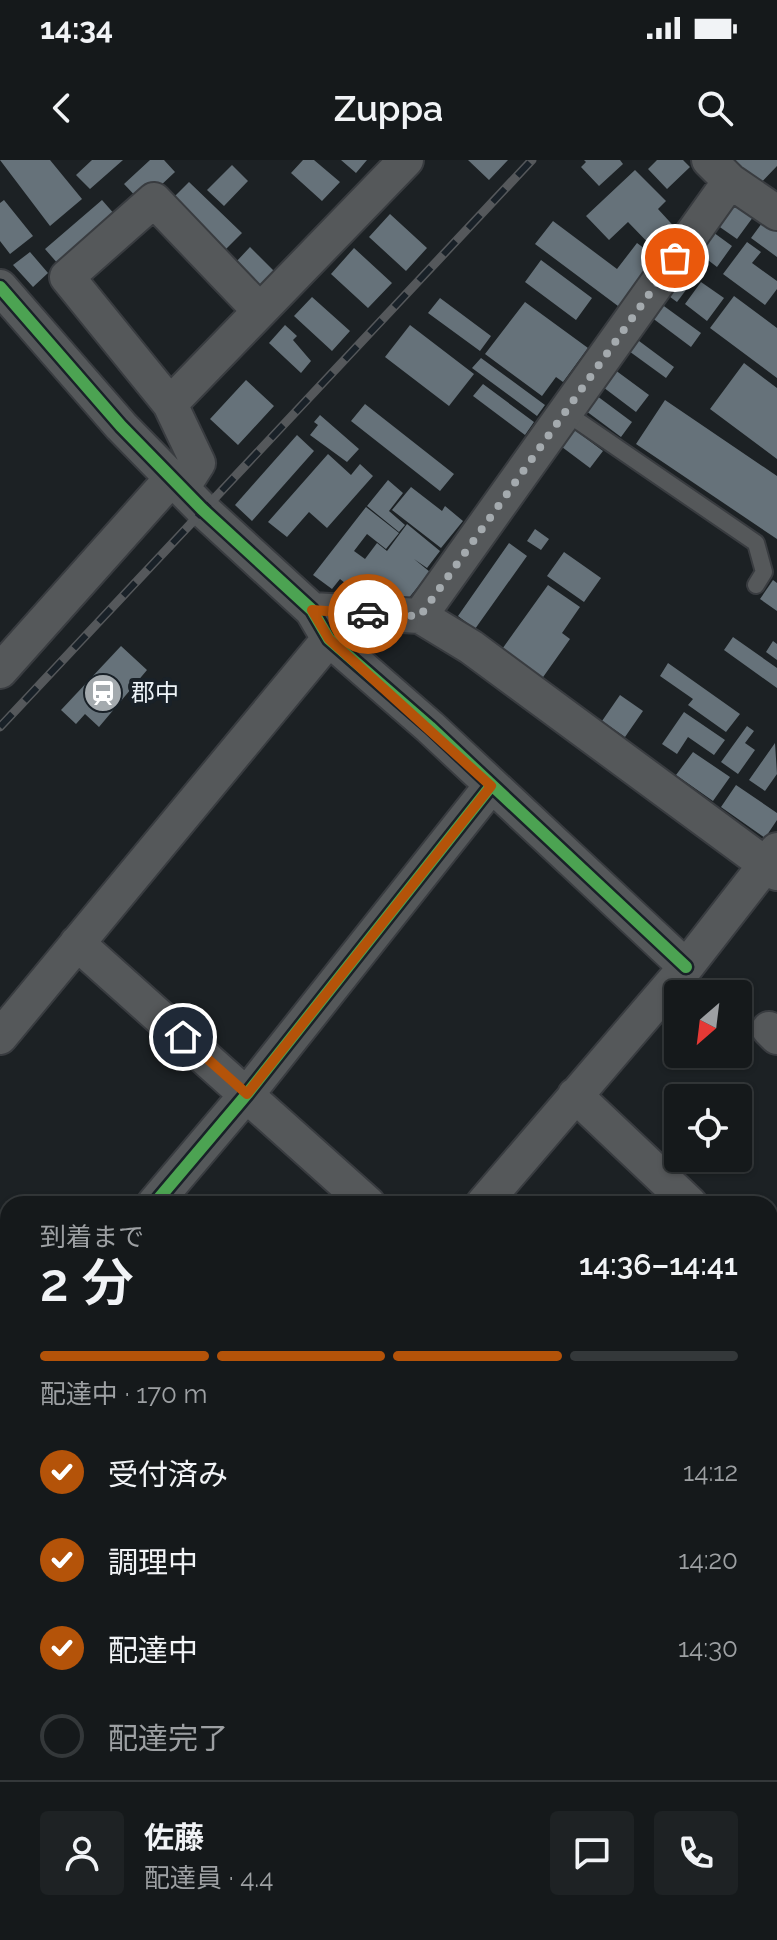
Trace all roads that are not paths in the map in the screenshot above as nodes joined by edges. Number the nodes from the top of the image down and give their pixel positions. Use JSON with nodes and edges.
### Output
{"nodes":[{"id":1,"x":406,"y":160,"type":"edge"},
{"id":2,"x":719,"y":170,"type":"edge"},
{"id":3,"x":771,"y":199,"type":"edge"},
{"id":4,"x":0,"y":287,"type":"edge"},
{"id":5,"x":260,"y":311,"type":"junction"},
{"id":6,"x":170,"y":404,"type":"junction"},
{"id":7,"x":565,"y":412,"type":"junction"},
{"id":8,"x":177,"y":483,"type":"junction"},
{"id":9,"x":756,"y":585,"type":"dead end"},
{"id":10,"x":420,"y":616,"type":"junction"},
{"id":11,"x":321,"y":624,"type":"junction"},
{"id":12,"x":0,"y":671,"type":"edge"},
{"id":13,"x":491,"y":786,"type":"junction"},
{"id":14,"x":773,"y":862,"type":"edge"},
{"id":15,"x":77,"y":943,"type":"junction"},
{"id":16,"x":686,"y":967,"type":"junction"},
{"id":17,"x":0,"y":1037,"type":"edge"},
{"id":18,"x":247,"y":1094,"type":"junction"},
{"id":19,"x":575,"y":1095,"type":"junction"},
{"id":20,"x":161,"y":1196,"type":"edge"},
{"id":21,"x":359,"y":1196,"type":"edge"},
{"id":22,"x":490,"y":1196,"type":"edge"},
{"id":23,"x":682,"y":1196,"type":"edge"}],
"edges":[{"from":1,"to":5,"type":"street"},
{"from":2,"to":3,"type":"street"},
{"from":2,"to":7,"type":"street"},
{"from":4,"to":8,"type":"street"},
{"from":5,"to":6,"type":"street"},
{"from":5,"to":6,"type":"street"},
{"from":6,"to":8,"type":"street"},
{"from":7,"to":9,"type":"lane"},
{"from":7,"to":10,"type":"street"},
{"from":8,"to":11,"type":"street"},
{"from":8,"to":12,"type":"street"},
{"from":10,"to":11,"type":"street"},
{"from":10,"to":14,"type":"street"},
{"from":11,"to":13,"type":"street"},
{"from":11,"to":15,"type":"street"},
{"from":13,"to":16,"type":"street"},
{"from":13,"to":18,"type":"street"},
{"from":14,"to":16,"type":"street"},
{"from":15,"to":17,"type":"street"},
{"from":15,"to":18,"type":"street"},
{"from":16,"to":19,"type":"street"},
{"from":18,"to":20,"type":"street"},
{"from":18,"to":21,"type":"street"},
{"from":19,"to":22,"type":"street"},
{"from":19,"to":23,"type":"street"}]}
